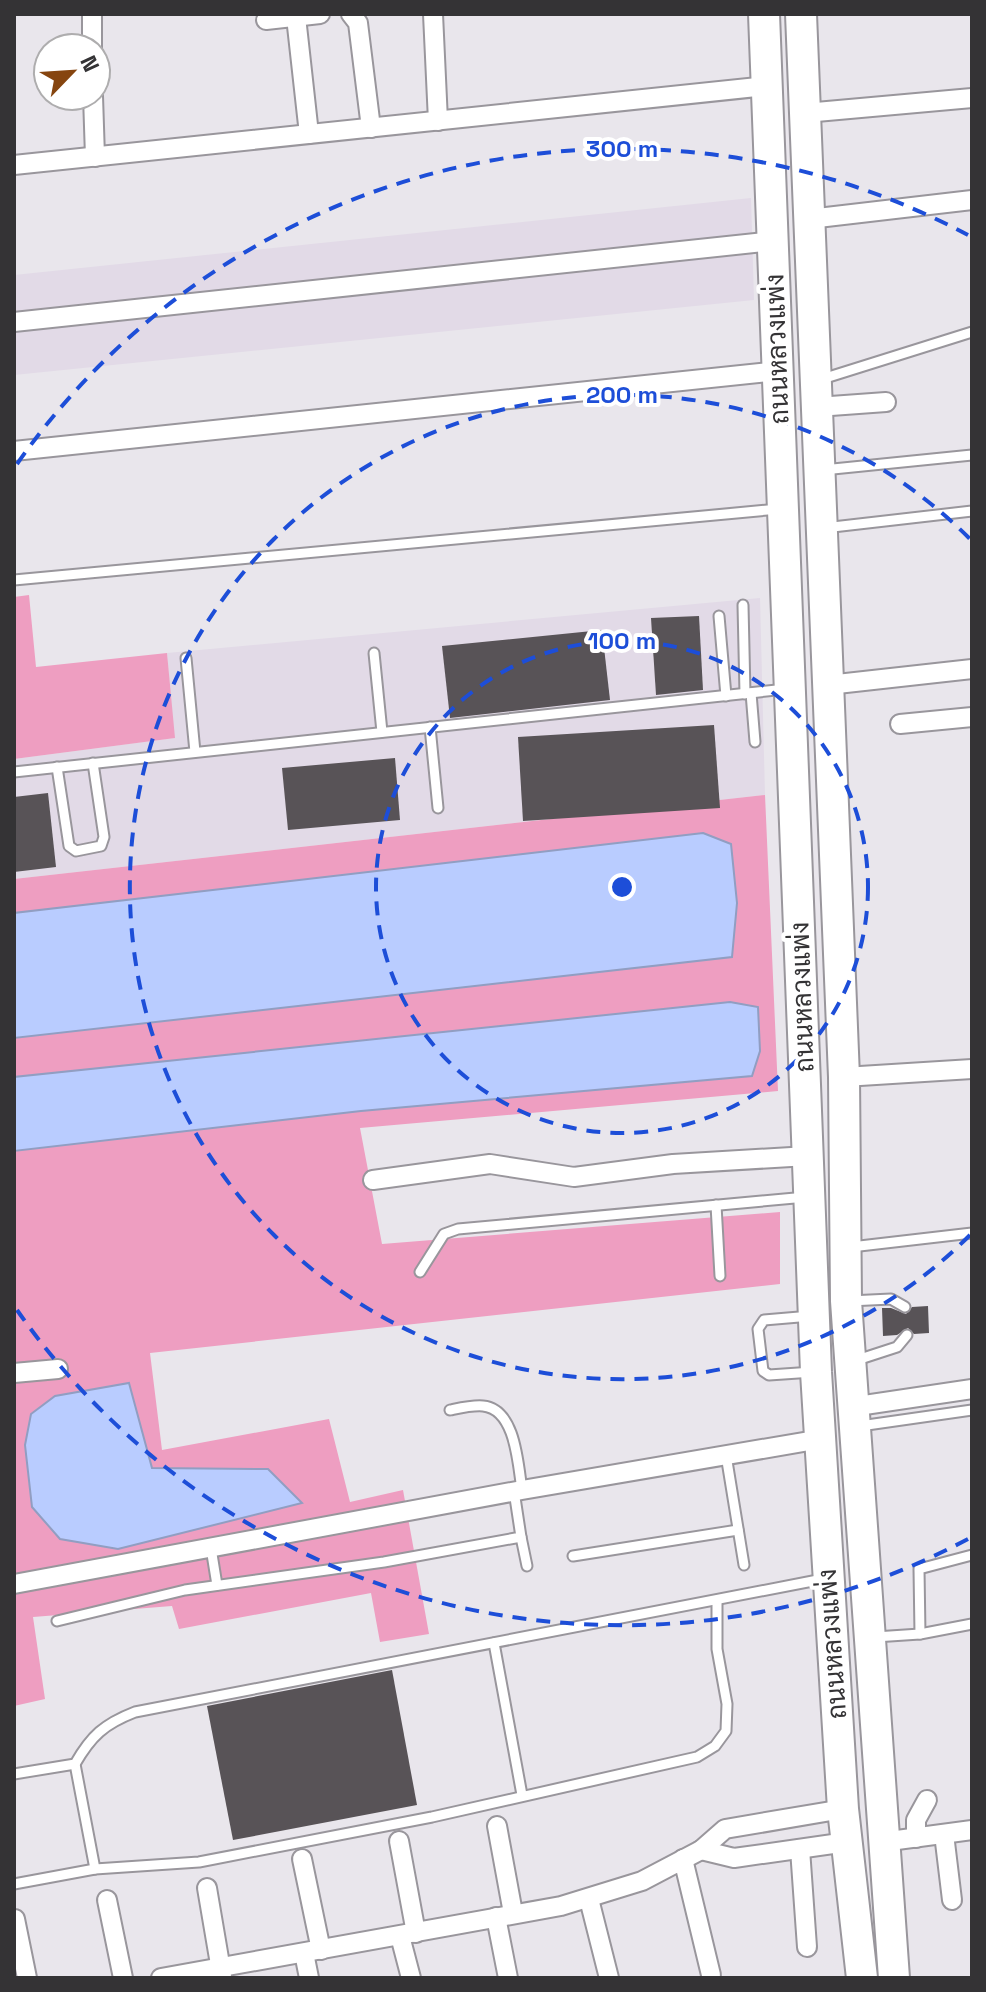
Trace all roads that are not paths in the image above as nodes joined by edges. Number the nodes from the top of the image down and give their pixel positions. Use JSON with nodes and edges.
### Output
{"nodes":[{"id":1,"x":320,"y":14,"type":"edge"},
{"id":2,"x":351,"y":14,"type":"edge"},
{"id":3,"x":433,"y":14,"type":"edge"},
{"id":4,"x":764,"y":14,"type":"edge"},
{"id":5,"x":801,"y":14,"type":"edge"},
{"id":6,"x":296,"y":17,"type":"junction"},
{"id":7,"x":266,"y":20,"type":"dead end"},
{"id":8,"x":767,"y":86,"type":"junction"},
{"id":9,"x":972,"y":98,"type":"edge"},
{"id":10,"x":94,"y":112,"type":"edge"},
{"id":11,"x":805,"y":113,"type":"junction"},
{"id":12,"x":438,"y":121,"type":"junction"},
{"id":13,"x":371,"y":128,"type":"junction"},
{"id":14,"x":309,"y":134,"type":"junction"},
{"id":15,"x":95,"y":157,"type":"junction"},
{"id":16,"x":14,"y":165,"type":"edge"},
{"id":17,"x":972,"y":200,"type":"edge"},
{"id":18,"x":809,"y":219,"type":"junction"},
{"id":19,"x":773,"y":241,"type":"junction"},
{"id":20,"x":14,"y":322,"type":"edge"},
{"id":21,"x":972,"y":332,"type":"edge"},
{"id":22,"x":778,"y":371,"type":"junction"},
{"id":23,"x":816,"y":394,"type":"junction"},
{"id":24,"x":886,"y":402,"type":"dead end"},
{"id":25,"x":14,"y":451,"type":"edge"},
{"id":26,"x":972,"y":455,"type":"edge"},
{"id":27,"x":819,"y":471,"type":"junction"},
{"id":28,"x":783,"y":509,"type":"junction"},
{"id":29,"x":972,"y":511,"type":"edge"},
{"id":30,"x":822,"y":528,"type":"junction"},
{"id":31,"x":14,"y":580,"type":"edge"},
{"id":32,"x":743,"y":605,"type":"dead end"},
{"id":33,"x":719,"y":616,"type":"dead end"},
{"id":34,"x":374,"y":653,"type":"dead end"},
{"id":35,"x":186,"y":658,"type":"dead end"},
{"id":36,"x":972,"y":669,"type":"edge"},
{"id":37,"x":828,"y":685,"type":"junction"},
{"id":38,"x":791,"y":688,"type":"junction"},
{"id":39,"x":748,"y":693,"type":"junction"},
{"id":40,"x":726,"y":696,"type":"junction"},
{"id":41,"x":972,"y":717,"type":"edge"},
{"id":42,"x":900,"y":724,"type":"dead end"},
{"id":43,"x":430,"y":727,"type":"junction"},
{"id":44,"x":382,"y":732,"type":"junction"},
{"id":45,"x":755,"y":742,"type":"dead end"},
{"id":46,"x":195,"y":752,"type":"junction"},
{"id":47,"x":93,"y":763,"type":"junction"},
{"id":48,"x":57,"y":767,"type":"junction"},
{"id":49,"x":14,"y":772,"type":"edge"},
{"id":50,"x":438,"y":808,"type":"dead end"},
{"id":51,"x":972,"y":1069,"type":"edge"},
{"id":52,"x":844,"y":1077,"type":"junction"},
{"id":53,"x":808,"y":1156,"type":"junction"},
{"id":54,"x":373,"y":1180,"type":"dead end"},
{"id":55,"x":809,"y":1197,"type":"junction"},
{"id":56,"x":716,"y":1205,"type":"junction"},
{"id":57,"x":972,"y":1233,"type":"edge"},
{"id":58,"x":843,"y":1247,"type":"junction"},
{"id":59,"x":420,"y":1272,"type":"dead end"},
{"id":60,"x":720,"y":1276,"type":"dead end"},
{"id":61,"x":846,"y":1301,"type":"junction"},
{"id":62,"x":905,"y":1307,"type":"dead end"},
{"id":63,"x":814,"y":1315,"type":"junction"},
{"id":64,"x":907,"y":1335,"type":"dead end"},
{"id":65,"x":849,"y":1362,"type":"junction"},
{"id":66,"x":58,"y":1369,"type":"dead end"},
{"id":67,"x":816,"y":1372,"type":"junction"},
{"id":68,"x":14,"y":1373,"type":"edge"},
{"id":69,"x":972,"y":1389,"type":"edge"},
{"id":70,"x":450,"y":1410,"type":"dead end"},
{"id":71,"x":972,"y":1410,"type":"edge"},
{"id":72,"x":852,"y":1417,"type":"junction"},
{"id":73,"x":821,"y":1439,"type":"junction"},
{"id":74,"x":726,"y":1455,"type":"junction"},
{"id":75,"x":518,"y":1490,"type":"junction"},
{"id":76,"x":738,"y":1530,"type":"junction"},
{"id":77,"x":521,"y":1537,"type":"junction"},
{"id":78,"x":211,"y":1548,"type":"junction"},
{"id":79,"x":972,"y":1555,"type":"edge"},
{"id":80,"x":573,"y":1556,"type":"dead end"},
{"id":81,"x":744,"y":1565,"type":"dead end"},
{"id":82,"x":527,"y":1566,"type":"dead end"},
{"id":83,"x":827,"y":1578,"type":"junction"},
{"id":84,"x":14,"y":1584,"type":"edge"},
{"id":85,"x":217,"y":1585,"type":"junction"},
{"id":86,"x":717,"y":1601,"type":"junction"},
{"id":87,"x":57,"y":1621,"type":"dead end"},
{"id":88,"x":972,"y":1624,"type":"edge"},
{"id":89,"x":920,"y":1634,"type":"junction"},
{"id":90,"x":867,"y":1637,"type":"junction"},
{"id":91,"x":494,"y":1643,"type":"junction"},
{"id":92,"x":75,"y":1764,"type":"junction"},
{"id":93,"x":14,"y":1774,"type":"edge"},
{"id":94,"x":522,"y":1795,"type":"junction"},
{"id":95,"x":927,"y":1800,"type":"dead end"},
{"id":96,"x":843,"y":1809,"type":"junction"},
{"id":97,"x":497,"y":1826,"type":"dead end"},
{"id":98,"x":972,"y":1830,"type":"edge"},
{"id":99,"x":944,"y":1834,"type":"junction"},
{"id":100,"x":916,"y":1838,"type":"junction"},
{"id":101,"x":399,"y":1841,"type":"dead end"},
{"id":102,"x":847,"y":1842,"type":"junction"},
{"id":103,"x":882,"y":1842,"type":"junction"},
{"id":104,"x":800,"y":1849,"type":"junction"},
{"id":105,"x":701,"y":1850,"type":"junction"},
{"id":106,"x":302,"y":1859,"type":"dead end"},
{"id":107,"x":683,"y":1859,"type":"junction"},
{"id":108,"x":95,"y":1869,"type":"junction"},
{"id":109,"x":14,"y":1884,"type":"edge"},
{"id":110,"x":207,"y":1888,"type":"dead end"},
{"id":111,"x":589,"y":1899,"type":"junction"},
{"id":112,"x":107,"y":1900,"type":"dead end"},
{"id":113,"x":952,"y":1900,"type":"dead end"},
{"id":114,"x":504,"y":1915,"type":"junction"},
{"id":115,"x":15,"y":1919,"type":"edge"},
{"id":116,"x":408,"y":1934,"type":"junction"},
{"id":117,"x":807,"y":1947,"type":"dead end"},
{"id":118,"x":312,"y":1952,"type":"junction"},
{"id":119,"x":221,"y":1972,"type":"edge"},
{"id":120,"x":711,"y":1975,"type":"dead end"},
{"id":121,"x":27,"y":1978,"type":"edge"},
{"id":122,"x":123,"y":1978,"type":"edge"},
{"id":123,"x":161,"y":1978,"type":"edge"},
{"id":124,"x":309,"y":1978,"type":"edge"},
{"id":125,"x":411,"y":1978,"type":"edge"},
{"id":126,"x":508,"y":1978,"type":"edge"},
{"id":127,"x":609,"y":1978,"type":"edge"},
{"id":128,"x":862,"y":1978,"type":"edge"},
{"id":129,"x":894,"y":1978,"type":"edge"}],
"edges":[{"from":1,"to":6,"type":"street"},
{"from":2,"to":13,"type":"street"},
{"from":3,"to":12,"type":"street"},
{"from":4,"to":8,"type":"main road","name":"ถนนหลวงแพ่ง"},
{"from":5,"to":11,"type":"main road","name":"ถนนหลวงแพ่ง"},
{"from":6,"to":7,"type":"street"},
{"from":6,"to":14,"type":"street"},
{"from":8,"to":12,"type":"street"},
{"from":8,"to":19,"type":"main road","name":"ถนนหลวงแพ่ง"},
{"from":9,"to":11,"type":"street"},
{"from":10,"to":15,"type":"street"},
{"from":11,"to":18,"type":"main road","name":"ถนนหลวงแพ่ง"},
{"from":12,"to":13,"type":"street"},
{"from":13,"to":14,"type":"street"},
{"from":14,"to":15,"type":"street"},
{"from":15,"to":16,"type":"street"},
{"from":17,"to":18,"type":"street"},
{"from":18,"to":23,"type":"main road","name":"ถนนหลวงแพ่ง"},
{"from":19,"to":20,"type":"street"},
{"from":19,"to":22,"type":"main road","name":"ถนนหลวงแพ่ง"},
{"from":21,"to":23,"type":"lane"},
{"from":22,"to":25,"type":"street"},
{"from":22,"to":28,"type":"main road","name":"ถนนหลวงแพ่ง"},
{"from":23,"to":24,"type":"street"},
{"from":23,"to":27,"type":"main road","name":"ถนนหลวงแพ่ง"},
{"from":26,"to":27,"type":"lane"},
{"from":27,"to":30,"type":"main road","name":"ถนนหลวงแพ่ง"},
{"from":28,"to":31,"type":"lane"},
{"from":28,"to":38,"type":"main road","name":"ถนนหลวงแพ่ง"},
{"from":29,"to":30,"type":"lane"},
{"from":30,"to":37,"type":"main road","name":"ถนนหลวงแพ่ง"},
{"from":32,"to":39,"type":"lane"},
{"from":33,"to":40,"type":"lane"},
{"from":34,"to":44,"type":"lane"},
{"from":35,"to":46,"type":"lane"},
{"from":36,"to":37,"type":"street"},
{"from":37,"to":52,"type":"main road","name":"ถนนหลวงแพ่ง"},
{"from":38,"to":39,"type":"lane"},
{"from":38,"to":53,"type":"main road","name":"ถนนหลวงแพ่ง"},
{"from":39,"to":40,"type":"lane"},
{"from":39,"to":45,"type":"lane"},
{"from":40,"to":43,"type":"lane"},
{"from":41,"to":42,"type":"street"},
{"from":43,"to":44,"type":"lane"},
{"from":43,"to":50,"type":"lane"},
{"from":44,"to":46,"type":"lane"},
{"from":46,"to":47,"type":"lane"},
{"from":47,"to":48,"type":"lane"},
{"from":47,"to":48,"type":"lane"},
{"from":48,"to":49,"type":"lane"},
{"from":51,"to":52,"type":"street"},
{"from":52,"to":58,"type":"main road","name":"ถนนหลวงแพ่ง"},
{"from":53,"to":54,"type":"street"},
{"from":53,"to":55,"type":"main road","name":"ถนนหลวงแพ่ง"},
{"from":55,"to":56,"type":"lane"},
{"from":55,"to":63,"type":"main road","name":"ถนนหลวงแพ่ง"},
{"from":56,"to":59,"type":"lane"},
{"from":56,"to":60,"type":"lane"},
{"from":57,"to":58,"type":"lane"},
{"from":58,"to":61,"type":"main road","name":"ถนนหลวงแพ่ง"},
{"from":61,"to":62,"type":"lane"},
{"from":61,"to":65,"type":"main road","name":"ถนนหลวงแพ่ง"},
{"from":63,"to":67,"type":"main road","name":"ถนนหลวงแพ่ง"},
{"from":63,"to":67,"type":"lane"},
{"from":64,"to":65,"type":"lane"},
{"from":65,"to":72,"type":"main road","name":"ถนนหลวงแพ่ง"},
{"from":66,"to":68,"type":"street"},
{"from":67,"to":73,"type":"main road","name":"ถนนหลวงแพ่ง"},
{"from":69,"to":72,"type":"street"},
{"from":70,"to":75,"type":"lane"},
{"from":71,"to":72,"type":"lane"},
{"from":72,"to":90,"type":"main road","name":"ถนนหลวงแพ่ง"},
{"from":73,"to":74,"type":"street"},
{"from":73,"to":83,"type":"main road","name":"ถนนหลวงแพ่ง"},
{"from":74,"to":75,"type":"street"},
{"from":74,"to":76,"type":"lane"},
{"from":75,"to":77,"type":"lane"},
{"from":75,"to":78,"type":"street"},
{"from":76,"to":80,"type":"lane"},
{"from":76,"to":81,"type":"lane"},
{"from":77,"to":82,"type":"lane"},
{"from":77,"to":85,"type":"lane"},
{"from":78,"to":84,"type":"street"},
{"from":78,"to":85,"type":"lane"},
{"from":79,"to":89,"type":"lane"},
{"from":83,"to":86,"type":"lane"},
{"from":83,"to":96,"type":"main road","name":"ถนนหลวงแพ่ง"},
{"from":85,"to":87,"type":"lane"},
{"from":86,"to":91,"type":"lane"},
{"from":86,"to":94,"type":"lane"},
{"from":88,"to":89,"type":"lane"},
{"from":89,"to":90,"type":"lane"},
{"from":90,"to":103,"type":"main road","name":"ถนนหลวงแพ่ง"},
{"from":91,"to":92,"type":"lane"},
{"from":91,"to":94,"type":"lane"},
{"from":92,"to":93,"type":"lane"},
{"from":92,"to":108,"type":"lane"},
{"from":94,"to":108,"type":"lane"},
{"from":95,"to":100,"type":"street"},
{"from":96,"to":102,"type":"main road","name":"ถนนหลวงแพ่ง"},
{"from":96,"to":105,"type":"street"},
{"from":97,"to":114,"type":"street"},
{"from":98,"to":99,"type":"street"},
{"from":99,"to":100,"type":"street"},
{"from":99,"to":113,"type":"street"},
{"from":100,"to":103,"type":"street"},
{"from":101,"to":116,"type":"street"},
{"from":102,"to":104,"type":"street"},
{"from":102,"to":128,"type":"main road","name":"ถนนหลวงแพ่ง"},
{"from":103,"to":129,"type":"main road","name":"ถนนหลวงแพ่ง"},
{"from":104,"to":105,"type":"street"},
{"from":104,"to":117,"type":"street"},
{"from":105,"to":107,"type":"street"},
{"from":106,"to":118,"type":"street"},
{"from":107,"to":111,"type":"street"},
{"from":107,"to":120,"type":"street"},
{"from":108,"to":109,"type":"lane"},
{"from":110,"to":119,"type":"street"},
{"from":111,"to":114,"type":"street"},
{"from":111,"to":127,"type":"street"},
{"from":112,"to":122,"type":"street"},
{"from":114,"to":116,"type":"street"},
{"from":114,"to":126,"type":"street"},
{"from":115,"to":121,"type":"street"},
{"from":116,"to":118,"type":"street"},
{"from":116,"to":125,"type":"street"},
{"from":118,"to":119,"type":"street"},
{"from":118,"to":124,"type":"street"},
{"from":119,"to":123,"type":"street"}]}
